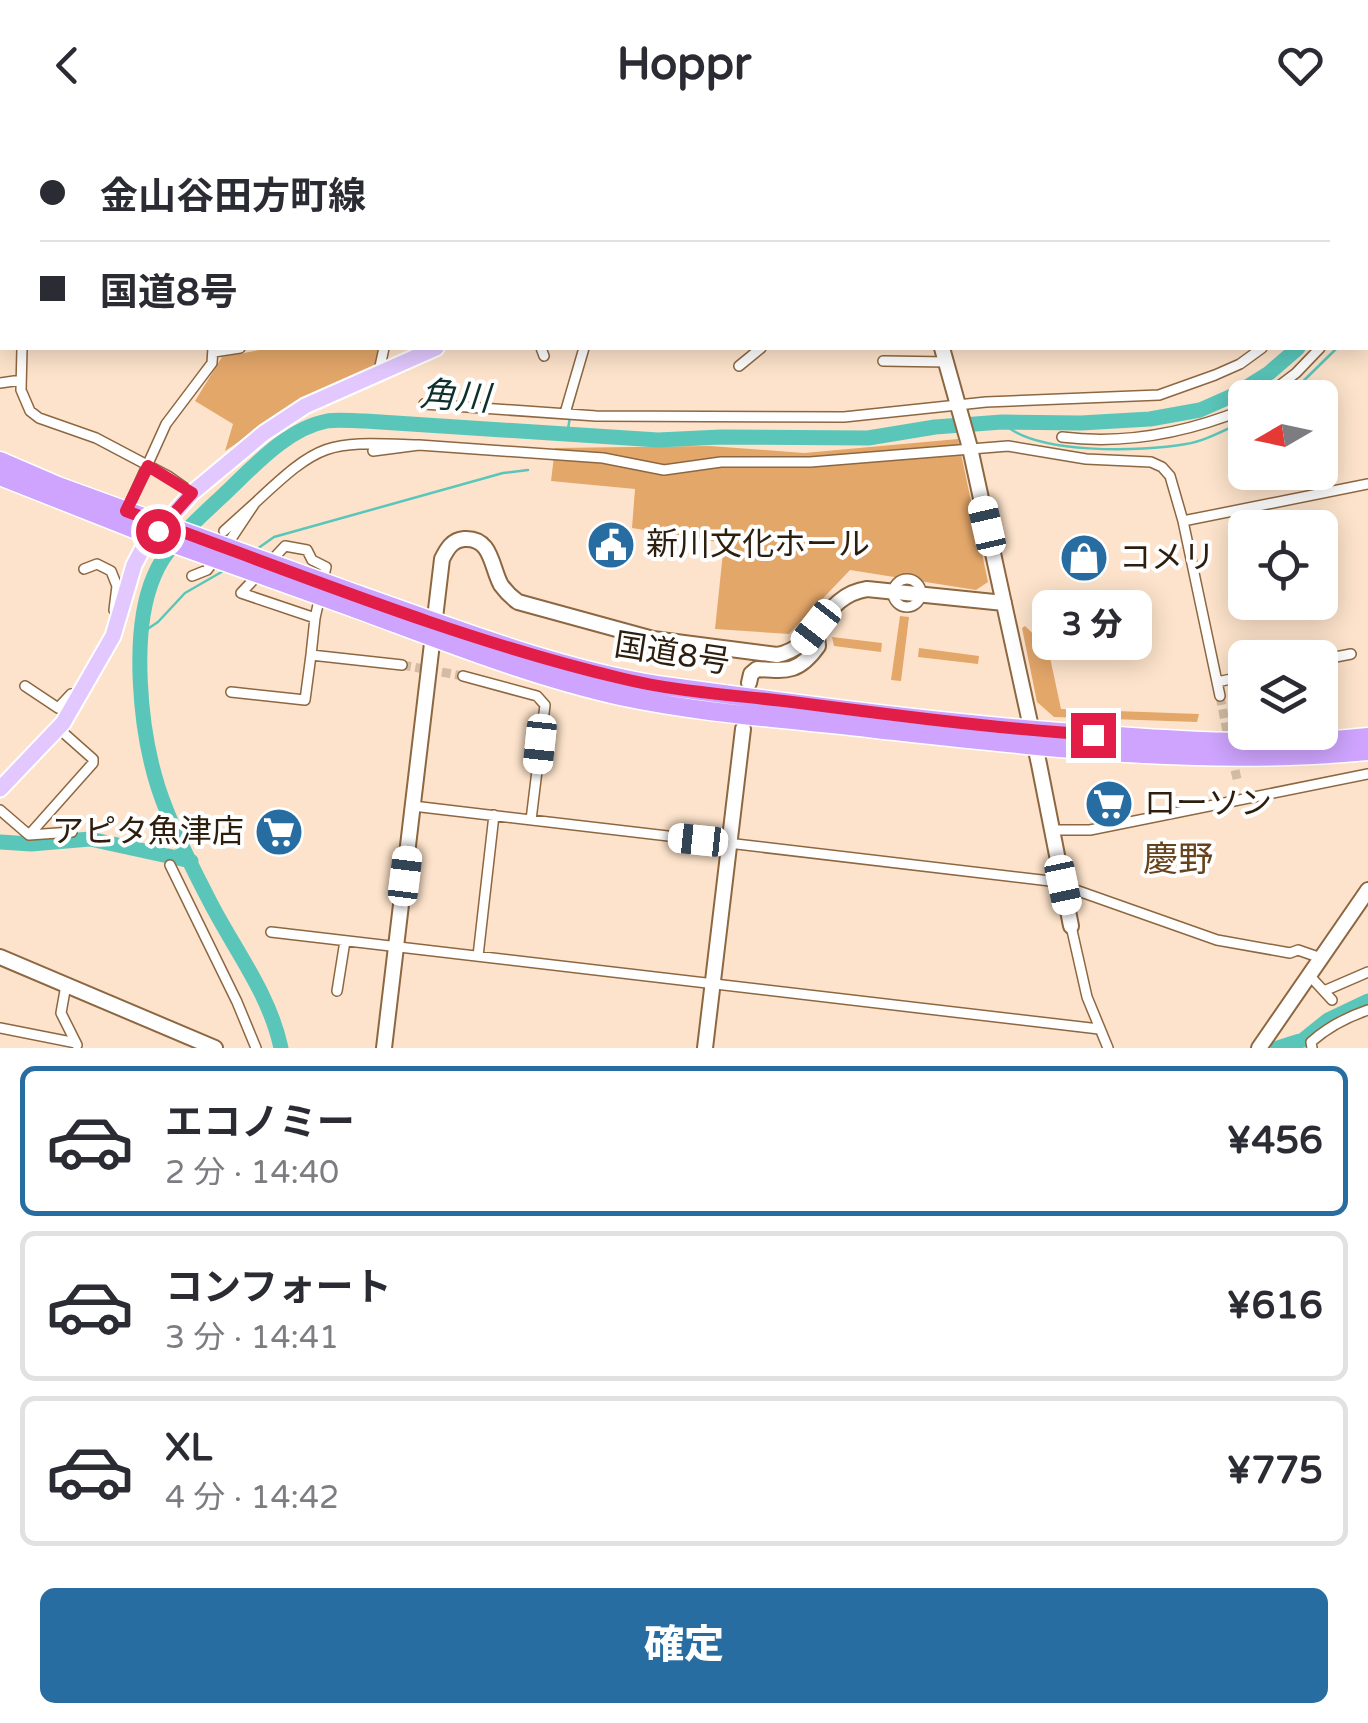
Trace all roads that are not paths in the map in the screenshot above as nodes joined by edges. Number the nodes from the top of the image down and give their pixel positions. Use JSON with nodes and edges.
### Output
{"nodes":[{"id":1,"x":22,"y":350,"type":"edge"},
{"id":2,"x":214,"y":350,"type":"edge"},
{"id":3,"x":384,"y":350,"type":"edge"},
{"id":4,"x":431,"y":350,"type":"edge"},
{"id":5,"x":583,"y":350,"type":"edge"},
{"id":6,"x":759,"y":350,"type":"edge"},
{"id":7,"x":1259,"y":350,"type":"edge"},
{"id":8,"x":1318,"y":350,"type":"edge"},
{"id":9,"x":945,"y":355,"type":"edge"},
{"id":10,"x":883,"y":361,"type":"dead end"},
{"id":11,"x":739,"y":366,"type":"dead end"},
{"id":12,"x":380,"y":371,"type":"junction"},
{"id":13,"x":21,"y":380,"type":"junction"},
{"id":14,"x":1287,"y":380,"type":"edge"},
{"id":15,"x":0,"y":384,"type":"edge"},
{"id":16,"x":424,"y":404,"type":"dead end"},
{"id":17,"x":960,"y":406,"type":"junction"},
{"id":18,"x":565,"y":413,"type":"junction"},
{"id":19,"x":1228,"y":415,"type":"edge"},
{"id":20,"x":1062,"y":437,"type":"dead end"},
{"id":21,"x":419,"y":445,"type":"junction"},
{"id":22,"x":970,"y":448,"type":"junction"},
{"id":23,"x":373,"y":450,"type":"dead end"},
{"id":24,"x":0,"y":460,"type":"edge"},
{"id":25,"x":148,"y":466,"type":"junction"},
{"id":26,"x":0,"y":476,"type":"edge"},
{"id":27,"x":1368,"y":484,"type":"edge"},
{"id":28,"x":192,"y":493,"type":"junction"},
{"id":29,"x":255,"y":503,"type":"junction"},
{"id":30,"x":126,"y":511,"type":"junction"},
{"id":31,"x":1183,"y":521,"type":"junction"},
{"id":32,"x":147,"y":526,"type":"junction"},
{"id":33,"x":224,"y":531,"type":"dead end"},
{"id":34,"x":84,"y":568,"type":"dead end"},
{"id":35,"x":192,"y":576,"type":"dead end"},
{"id":36,"x":1004,"y":602,"type":"junction"},
{"id":37,"x":316,"y":618,"type":"junction"},
{"id":38,"x":119,"y":619,"type":"junction"},
{"id":39,"x":816,"y":627,"type":"junction"},
{"id":40,"x":433,"y":628,"type":"junction"},
{"id":41,"x":1351,"y":654,"type":"dead end"},
{"id":42,"x":311,"y":655,"type":"junction"},
{"id":43,"x":1338,"y":657,"type":"edge"},
{"id":44,"x":402,"y":665,"type":"tunnel mouth"},
{"id":45,"x":463,"y":676,"type":"tunnel mouth"},
{"id":46,"x":1228,"y":680,"type":"edge"},
{"id":47,"x":1217,"y":682,"type":"junction"},
{"id":48,"x":749,"y":683,"type":"dead end"},
{"id":49,"x":24,"y":686,"type":"dead end"},
{"id":50,"x":231,"y":692,"type":"dead end"},
{"id":51,"x":80,"y":695,"type":"junction"},
{"id":52,"x":1220,"y":696,"type":"tunnel mouth"},
{"id":53,"x":58,"y":728,"type":"junction"},
{"id":54,"x":743,"y":729,"type":"dead end"},
{"id":55,"x":1033,"y":737,"type":"junction"},
{"id":56,"x":1368,"y":737,"type":"edge"},
{"id":57,"x":1368,"y":752,"type":"edge"},
{"id":58,"x":1368,"y":774,"type":"edge"},
{"id":59,"x":1238,"y":784,"type":"tunnel mouth"},
{"id":60,"x":0,"y":789,"type":"edge"},
{"id":61,"x":1240,"y":798,"type":"junction"},
{"id":62,"x":413,"y":806,"type":"junction"},
{"id":63,"x":0,"y":810,"type":"edge"},
{"id":64,"x":494,"y":815,"type":"junction"},
{"id":65,"x":532,"y":820,"type":"junction"},
{"id":66,"x":1053,"y":830,"type":"junction"},
{"id":67,"x":72,"y":832,"type":"dead end"},
{"id":68,"x":29,"y":834,"type":"junction"},
{"id":69,"x":731,"y":844,"type":"junction"},
{"id":70,"x":170,"y":865,"type":"dead end"},
{"id":71,"x":1063,"y":885,"type":"junction"},
{"id":72,"x":1368,"y":890,"type":"edge"},
{"id":73,"x":1071,"y":926,"type":"joint"},
{"id":74,"x":271,"y":932,"type":"dead end"},
{"id":75,"x":345,"y":942,"type":"junction"},
{"id":76,"x":396,"y":947,"type":"junction"},
{"id":77,"x":478,"y":956,"type":"junction"},
{"id":78,"x":0,"y":957,"type":"edge"},
{"id":79,"x":1321,"y":958,"type":"junction"},
{"id":80,"x":1368,"y":972,"type":"edge"},
{"id":81,"x":1309,"y":974,"type":"junction"},
{"id":82,"x":713,"y":984,"type":"junction"},
{"id":83,"x":66,"y":985,"type":"junction"},
{"id":84,"x":1324,"y":991,"type":"junction"},
{"id":85,"x":337,"y":992,"type":"dead end"},
{"id":86,"x":1332,"y":1000,"type":"dead end"},
{"id":87,"x":1368,"y":1010,"type":"edge"},
{"id":88,"x":0,"y":1028,"type":"edge"},
{"id":89,"x":1098,"y":1028,"type":"junction"},
{"id":90,"x":77,"y":1045,"type":"edge"},
{"id":91,"x":215,"y":1048,"type":"edge"},
{"id":92,"x":256,"y":1048,"type":"edge"},
{"id":93,"x":384,"y":1048,"type":"edge"},
{"id":94,"x":705,"y":1048,"type":"edge"},
{"id":95,"x":1108,"y":1048,"type":"edge"},
{"id":96,"x":1259,"y":1048,"type":"edge"},
{"id":97,"x":1312,"y":1048,"type":"edge"}],
"edges":[{"from":1,"to":13,"type":"street"},
{"from":2,"to":25,"type":"street"},
{"from":3,"to":12,"type":"street"},
{"from":4,"to":12,"type":"main road"},
{"from":5,"to":18,"type":"street"},
{"from":6,"to":11,"type":"street"},
{"from":7,"to":17,"type":"street"},
{"from":8,"to":14,"type":"street"},
{"from":9,"to":10,"type":"street"},
{"from":9,"to":17,"type":"street"},
{"from":12,"to":28,"type":"main road"},
{"from":13,"to":15,"type":"street"},
{"from":13,"to":25,"type":"street"},
{"from":16,"to":18,"type":"street"},
{"from":17,"to":18,"type":"street"},
{"from":17,"to":22,"type":"street"},
{"from":19,"to":20,"type":"street"},
{"from":21,"to":22,"type":"street"},
{"from":21,"to":23,"type":"street"},
{"from":21,"to":29,"type":"street"},
{"from":22,"to":31,"type":"street"},
{"from":22,"to":36,"type":"street"},
{"from":24,"to":30,"type":"highway","name":"国道8号"},
{"from":25,"to":28,"type":"street"},
{"from":25,"to":30,"type":"street"},
{"from":26,"to":32,"type":"highway","name":"国道8号"},
{"from":27,"to":31,"type":"street"},
{"from":28,"to":38,"type":"main road"},
{"from":29,"to":33,"type":"street"},
{"from":29,"to":35,"type":"street"},
{"from":30,"to":32,"type":"highway","name":"国道8号"},
{"from":31,"to":47,"type":"street"},
{"from":32,"to":40,"type":"highway","name":"国道8号","bridge":true},
{"from":34,"to":38,"type":"street"},
{"from":36,"to":39,"type":"street"},
{"from":36,"to":55,"type":"street"},
{"from":37,"to":37,"type":"street"},
{"from":37,"to":42,"type":"street"},
{"from":38,"to":51,"type":"main road"},
{"from":39,"to":40,"type":"street"},
{"from":39,"to":48,"type":"street"},
{"from":40,"to":55,"type":"highway","name":"国道8号"},
{"from":40,"to":62,"type":"street"},
{"from":41,"to":43,"type":"street"},
{"from":42,"to":44,"type":"street"},
{"from":42,"to":50,"type":"street"},
{"from":45,"to":65,"type":"street"},
{"from":46,"to":47,"type":"street"},
{"from":47,"to":52,"type":"street"},
{"from":49,"to":51,"type":"street"},
{"from":51,"to":53,"type":"main road"},
{"from":53,"to":60,"type":"main road"},
{"from":53,"to":68,"type":"street"},
{"from":54,"to":69,"type":"street"},
{"from":55,"to":56,"type":"highway","name":"国道8号"},
{"from":55,"to":57,"type":"highway","name":"国道8号"},
{"from":55,"to":66,"type":"street"},
{"from":58,"to":61,"type":"street"},
{"from":59,"to":61,"type":"street"},
{"from":61,"to":66,"type":"street"},
{"from":62,"to":64,"type":"street"},
{"from":62,"to":76,"type":"street"},
{"from":63,"to":68,"type":"street"},
{"from":64,"to":65,"type":"street"},
{"from":64,"to":77,"type":"street"},
{"from":65,"to":69,"type":"street"},
{"from":66,"to":71,"type":"street"},
{"from":67,"to":68,"type":"street"},
{"from":69,"to":71,"type":"street"},
{"from":69,"to":82,"type":"street"},
{"from":70,"to":92,"type":"street"},
{"from":71,"to":73,"type":"street"},
{"from":71,"to":79,"type":"street"},
{"from":72,"to":79,"type":"street"},
{"from":73,"to":89,"type":"street"},
{"from":74,"to":75,"type":"street"},
{"from":75,"to":76,"type":"street"},
{"from":75,"to":85,"type":"street"},
{"from":76,"to":77,"type":"street"},
{"from":76,"to":93,"type":"street"},
{"from":77,"to":82,"type":"street"},
{"from":78,"to":83,"type":"street"},
{"from":79,"to":81,"type":"street"},
{"from":80,"to":84,"type":"street"},
{"from":81,"to":84,"type":"street"},
{"from":81,"to":96,"type":"street"},
{"from":82,"to":89,"type":"street"},
{"from":82,"to":94,"type":"street"},
{"from":83,"to":90,"type":"street"},
{"from":83,"to":91,"type":"street"},
{"from":84,"to":86,"type":"street"},
{"from":87,"to":97,"type":"street"},
{"from":88,"to":90,"type":"street"},
{"from":89,"to":95,"type":"street"}]}
